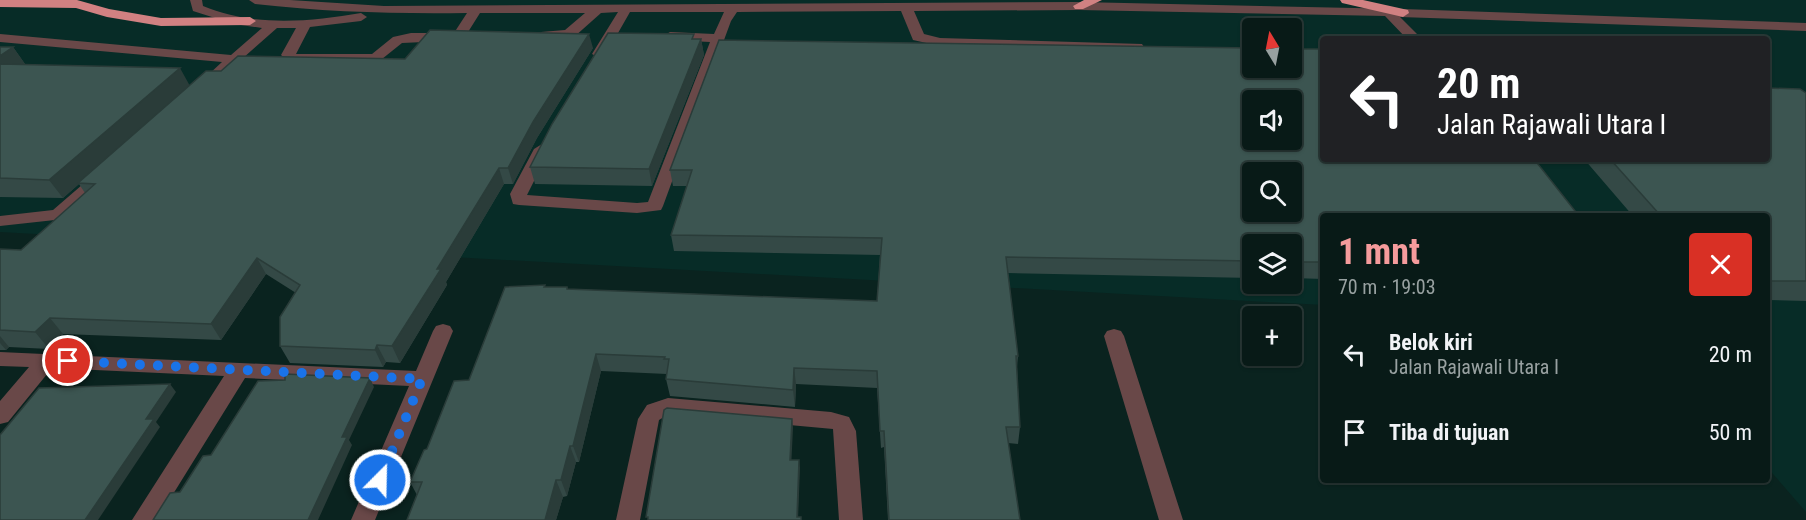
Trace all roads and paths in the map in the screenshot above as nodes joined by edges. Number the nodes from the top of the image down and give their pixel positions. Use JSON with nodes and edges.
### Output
{"nodes":[{"id":1,"x":105,"y":0,"type":"edge"},
{"id":2,"x":196,"y":0,"type":"edge"},
{"id":3,"x":255,"y":0,"type":"edge"},
{"id":4,"x":1096,"y":0,"type":"edge"},
{"id":5,"x":1346,"y":0,"type":"edge"},
{"id":6,"x":0,"y":3,"type":"edge"},
{"id":7,"x":77,"y":4,"type":"junction"},
{"id":8,"x":1079,"y":6,"type":"junction"},
{"id":9,"x":906,"y":7,"type":"junction"},
{"id":10,"x":733,"y":8,"type":"junction"},
{"id":11,"x":446,"y":9,"type":"junction"},
{"id":12,"x":476,"y":9,"type":"junction"},
{"id":13,"x":597,"y":9,"type":"junction"},
{"id":14,"x":626,"y":9,"type":"junction"},
{"id":15,"x":384,"y":10,"type":"junction"},
{"id":16,"x":1396,"y":13,"type":"junction"},
{"id":17,"x":250,"y":21,"type":"junction"},
{"id":18,"x":305,"y":24,"type":"junction"},
{"id":19,"x":273,"y":25,"type":"junction"},
{"id":20,"x":1806,"y":27,"type":"edge"},
{"id":21,"x":611,"y":33,"type":"junction"},
{"id":22,"x":632,"y":34,"type":"edge"},
{"id":23,"x":536,"y":35,"type":"edge"},
{"id":24,"x":654,"y":35,"type":"edge"},
{"id":25,"x":480,"y":36,"type":"edge"},
{"id":26,"x":1412,"y":36,"type":"edge"},
{"id":27,"x":458,"y":37,"type":"junction"},
{"id":28,"x":0,"y":38,"type":"edge"},
{"id":29,"x":419,"y":38,"type":"junction"},
{"id":30,"x":719,"y":38,"type":"junction"},
{"id":31,"x":1148,"y":47,"type":"edge"},
{"id":32,"x":233,"y":59,"type":"junction"},
{"id":33,"x":594,"y":62,"type":"edge"},
{"id":34,"x":189,"y":98,"type":"edge"},
{"id":35,"x":547,"y":139,"type":"edge"},
{"id":36,"x":111,"y":168,"type":"edge"},
{"id":37,"x":0,"y":221,"type":"edge"},
{"id":38,"x":443,"y":331,"type":"dead end"},
{"id":39,"x":1113,"y":336,"type":"dead end"},
{"id":40,"x":0,"y":359,"type":"edge"},
{"id":41,"x":47,"y":360,"type":"junction"},
{"id":42,"x":239,"y":370,"type":"junction"},
{"id":43,"x":422,"y":379,"type":"junction"},
{"id":44,"x":0,"y":416,"type":"edge"},
{"id":45,"x":144,"y":520,"type":"edge"},
{"id":46,"x":363,"y":520,"type":"edge"},
{"id":47,"x":628,"y":520,"type":"edge"},
{"id":48,"x":851,"y":520,"type":"edge"},
{"id":49,"x":1171,"y":520,"type":"edge"}],
"edges":[{"from":1,"to":7,"type":"highway"},
{"from":2,"to":17,"type":"street"},
{"from":3,"to":15,"type":"street"},
{"from":4,"to":8,"type":"highway"},
{"from":5,"to":16,"type":"highway"},
{"from":6,"to":7,"type":"highway"},
{"from":7,"to":17,"type":"highway"},
{"from":8,"to":9,"type":"street"},
{"from":8,"to":16,"type":"street"},
{"from":9,"to":10,"type":"street"},
{"from":9,"to":31,"type":"street"},
{"from":10,"to":14,"type":"street"},
{"from":10,"to":30,"type":"street"},
{"from":11,"to":12,"type":"street"},
{"from":11,"to":15,"type":"street"},
{"from":11,"to":29,"type":"street"},
{"from":12,"to":13,"type":"street"},
{"from":12,"to":27,"type":"street"},
{"from":13,"to":14,"type":"street"},
{"from":13,"to":23,"type":"street"},
{"from":14,"to":21,"type":"street"},
{"from":15,"to":18,"type":"street"},
{"from":16,"to":20,"type":"street"},
{"from":16,"to":26,"type":"street"},
{"from":17,"to":19,"type":"street"},
{"from":18,"to":19,"type":"street"},
{"from":18,"to":29,"type":"street"},
{"from":19,"to":32,"type":"street"},
{"from":21,"to":22,"type":"street"},
{"from":21,"to":33,"type":"street"},
{"from":24,"to":30,"type":"street"},
{"from":25,"to":27,"type":"street"},
{"from":27,"to":29,"type":"street"},
{"from":28,"to":32,"type":"street"},
{"from":30,"to":35,"type":"street"},
{"from":32,"to":34,"type":"street"},
{"from":36,"to":37,"type":"street"},
{"from":38,"to":43,"type":"street"},
{"from":39,"to":49,"type":"street"},
{"from":40,"to":41,"type":"street"},
{"from":41,"to":42,"type":"street"},
{"from":41,"to":44,"type":"street"},
{"from":42,"to":43,"type":"street"},
{"from":42,"to":45,"type":"street"},
{"from":43,"to":46,"type":"street"},
{"from":47,"to":48,"type":"street"}]}
